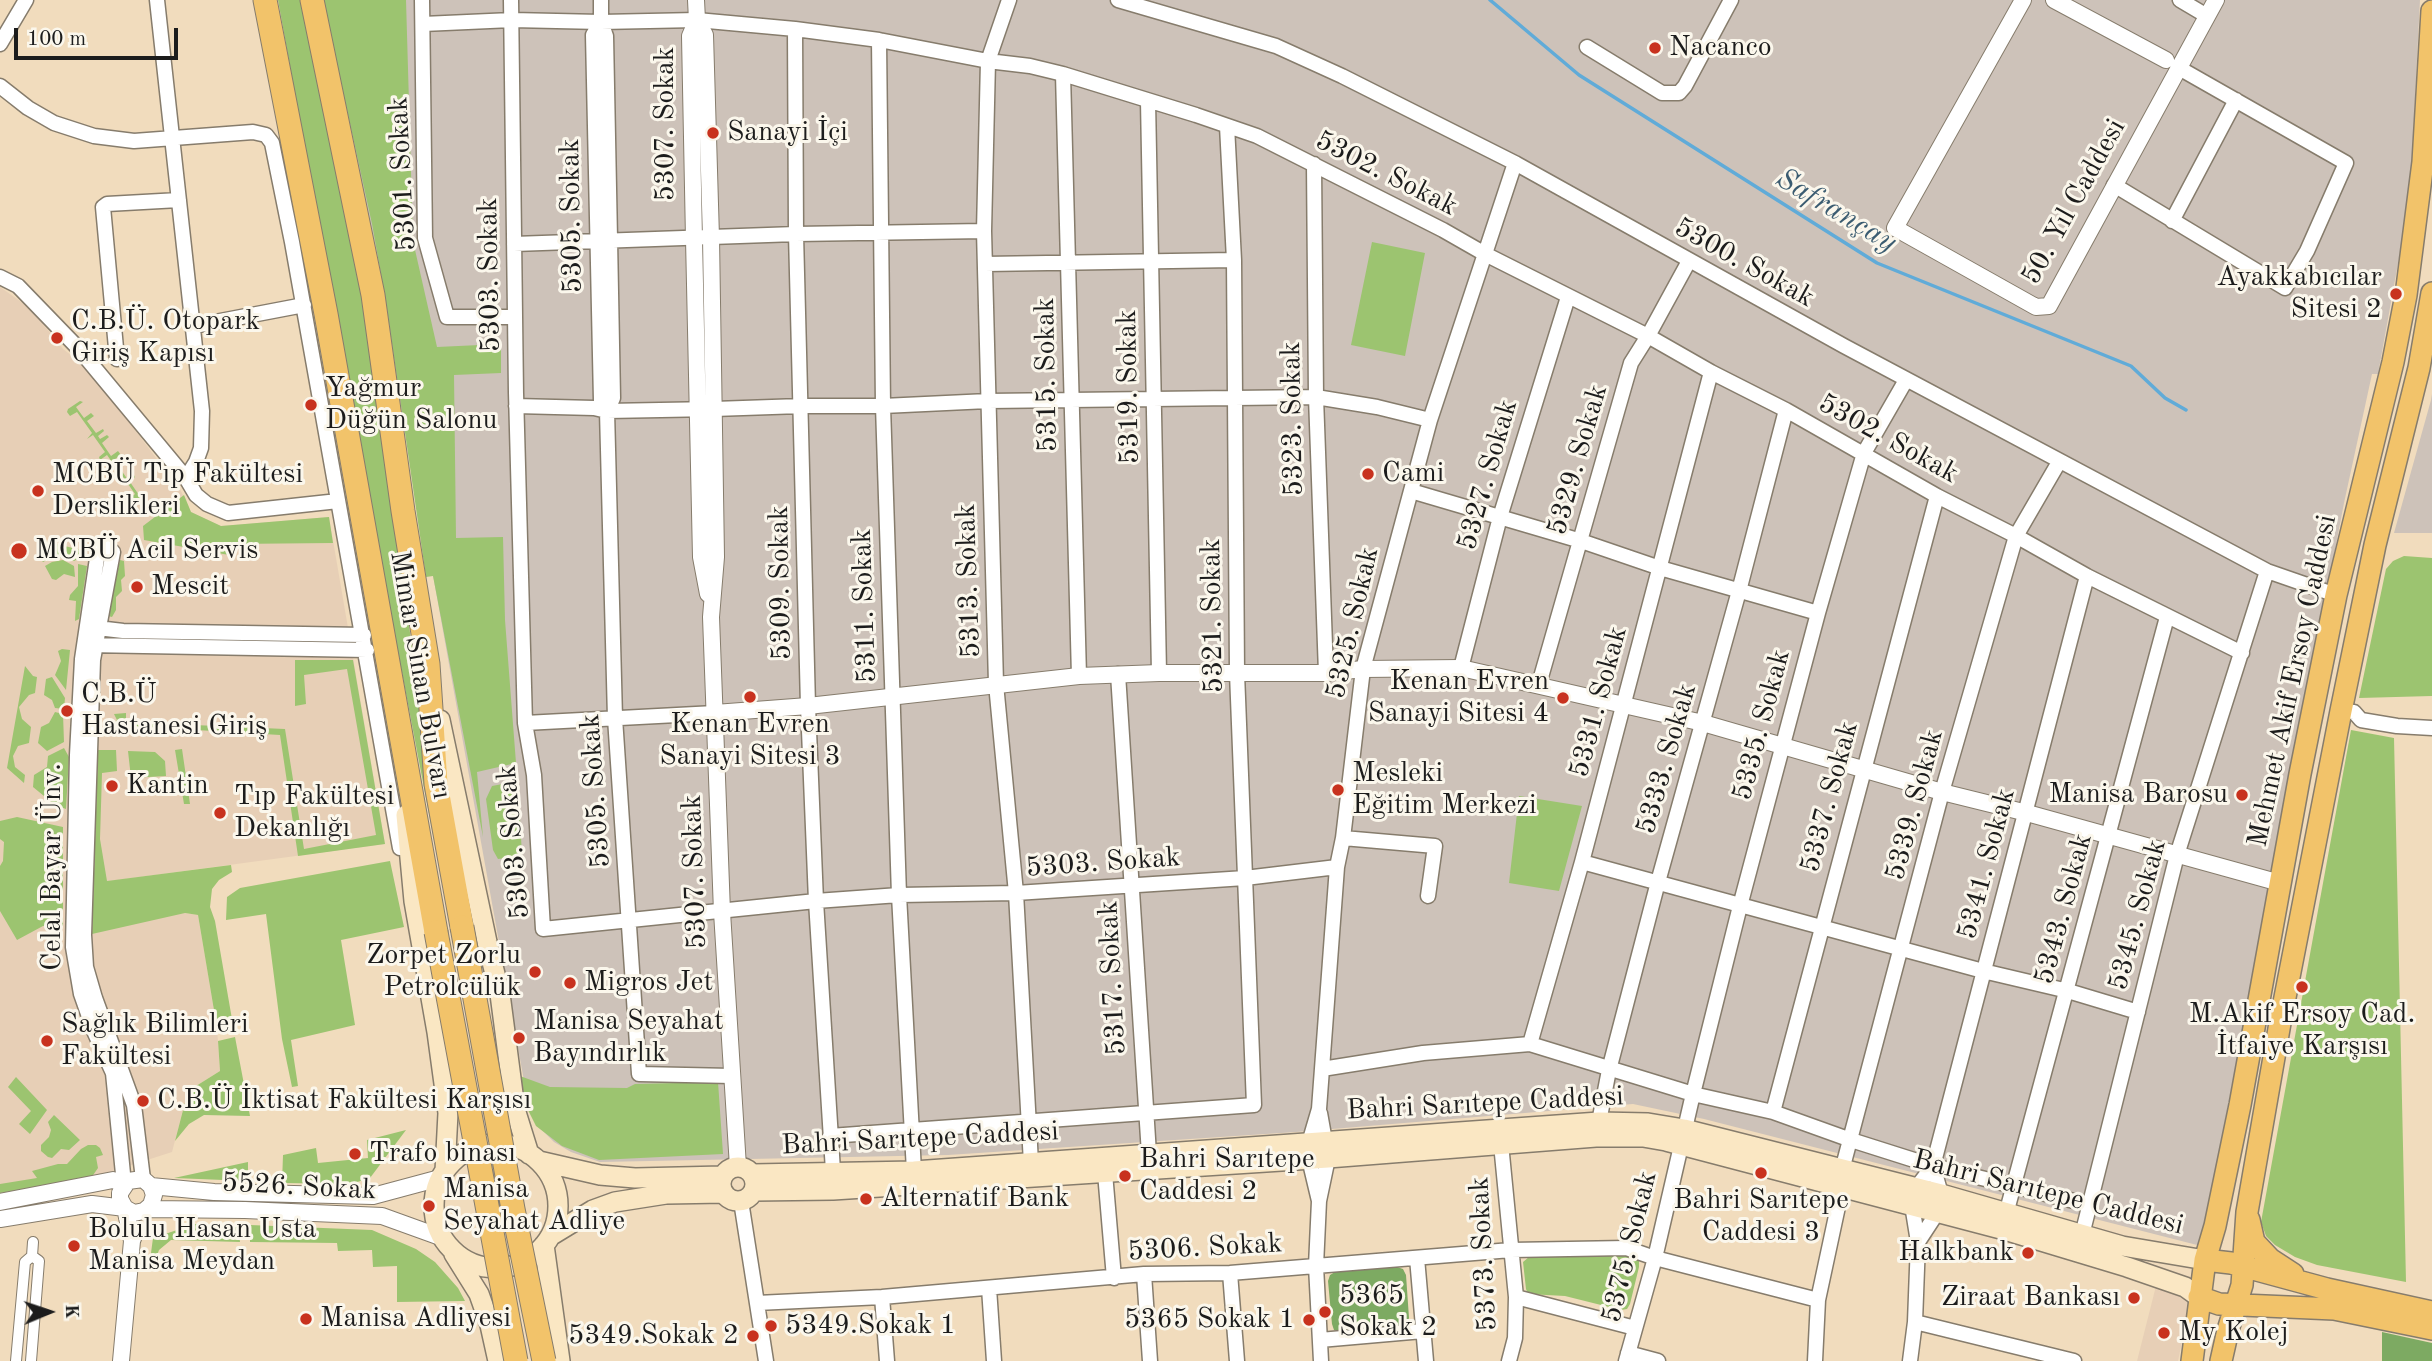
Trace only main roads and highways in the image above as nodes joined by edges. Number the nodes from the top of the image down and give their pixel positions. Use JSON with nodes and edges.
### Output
{"nodes":[{"id":1,"x":265,"y":0,"type":"edge"},
{"id":2,"x":312,"y":0,"type":"edge"},
{"id":3,"x":2432,"y":13,"type":"edge"},
{"id":4,"x":2432,"y":293,"type":"edge"},
{"id":5,"x":372,"y":644,"type":"junction"},
{"id":6,"x":428,"y":664,"type":"junction"},
{"id":7,"x":1683,"y":1137,"type":"junction"},
{"id":8,"x":1318,"y":1150,"type":"junction"},
{"id":9,"x":534,"y":1157,"type":"junction"},
{"id":10,"x":443,"y":1174,"type":"junction"},
{"id":11,"x":739,"y":1183,"type":"junction"},
{"id":12,"x":1939,"y":1204,"type":"junction"},
{"id":13,"x":2247,"y":1213,"type":"junction"},
{"id":14,"x":548,"y":1240,"type":"junction"},
{"id":15,"x":448,"y":1244,"type":"junction"},
{"id":16,"x":2205,"y":1260,"type":"junction"},
{"id":17,"x":2242,"y":1267,"type":"junction"},
{"id":18,"x":2327,"y":1289,"type":"junction"},
{"id":19,"x":2199,"y":1297,"type":"junction"},
{"id":20,"x":2237,"y":1303,"type":"junction"},
{"id":21,"x":2293,"y":1307,"type":"junction"},
{"id":22,"x":2432,"y":1312,"type":"edge"},
{"id":23,"x":2432,"y":1329,"type":"edge"},
{"id":24,"x":2228,"y":1330,"type":"junction"},
{"id":25,"x":498,"y":1361,"type":"edge"},
{"id":26,"x":516,"y":1361,"type":"edge"},
{"id":27,"x":544,"y":1361,"type":"edge"},
{"id":28,"x":560,"y":1361,"type":"edge"},
{"id":29,"x":2192,"y":1361,"type":"edge"},
{"id":30,"x":2221,"y":1361,"type":"edge"}],
"edges":[{"from":1,"to":5,"type":"highway","name":"Mimar Sinan Bulvarı"},
{"from":2,"to":6,"type":"highway","name":"Mimar Sinan Bulvarı"},
{"from":3,"to":16,"type":"main road","name":"Mehmet Akif Ersoy Caddesi"},
{"from":4,"to":13,"type":"main road","name":"Mehmet Akif Ersoy Caddesi"},
{"from":5,"to":10,"type":"main road"},
{"from":5,"to":26,"type":"highway","name":"Mimar Sinan Bulvarı","bridge":true},
{"from":6,"to":9,"type":"main road"},
{"from":6,"to":27,"type":"highway","name":"Mimar Sinan Bulvarı","bridge":true},
{"from":7,"to":8,"type":"main road","name":"Bahri Sarıtepe Caddesi"},
{"from":7,"to":8,"type":"main road","name":"Bahri Sarıtepe Caddesi"},
{"from":7,"to":12,"type":"main road","name":"Bahri Sarıtepe Caddesi"},
{"from":8,"to":11,"type":"main road","name":"Bahri Sarıtepe Caddesi"},
{"from":8,"to":11,"type":"main road","name":"Bahri Sarıtepe Caddesi"},
{"from":9,"to":10,"type":"main road"},
{"from":9,"to":11,"type":"main road","name":"Bahri Sarıtepe Caddesi"},
{"from":9,"to":14,"type":"main road"},
{"from":10,"to":15,"type":"main road"},
{"from":11,"to":14,"type":"main road","name":"Bahri Sarıtepe Caddesi"},
{"from":12,"to":16,"type":"main road","name":"Bahri Sarıtepe Caddesi"},
{"from":12,"to":19,"type":"main road","name":"Bahri Sarıtepe Caddesi"},
{"from":13,"to":17,"type":"main road","name":"Mehmet Akif Ersoy Caddesi"},
{"from":13,"to":18,"type":"main road"},
{"from":14,"to":15,"type":"main road"},
{"from":14,"to":28,"type":"main road"},
{"from":15,"to":25,"type":"main road"},
{"from":16,"to":17,"type":"main road"},
{"from":16,"to":19,"type":"main road","name":"Mehmet Akif Ersoy Caddesi"},
{"from":17,"to":18,"type":"main road"},
{"from":17,"to":20,"type":"main road","name":"Mehmet Akif Ersoy Caddesi"},
{"from":18,"to":22,"type":"main road"},
{"from":19,"to":20,"type":"main road"},
{"from":19,"to":29,"type":"main road","name":"Mehmet Akif Ersoy Caddesi"},
{"from":20,"to":21,"type":"main road"},
{"from":20,"to":24,"type":"main road","name":"Mehmet Akif Ersoy Caddesi"},
{"from":21,"to":23,"type":"main road"},
{"from":21,"to":24,"type":"main road"},
{"from":24,"to":30,"type":"main road","name":"Mehmet Akif Ersoy Caddesi"}]}
